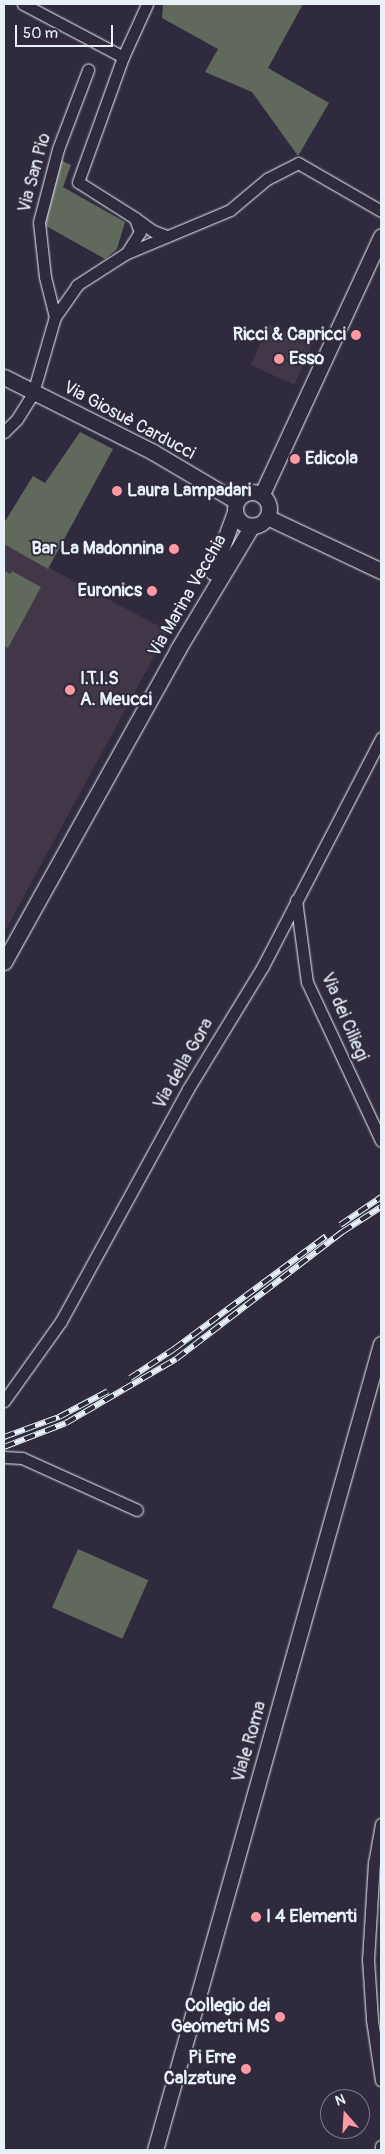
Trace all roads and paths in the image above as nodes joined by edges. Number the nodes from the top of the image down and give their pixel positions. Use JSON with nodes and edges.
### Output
{"nodes":[{"id":1,"x":23,"y":4,"type":"edge"},
{"id":2,"x":147,"y":4,"type":"edge"},
{"id":3,"x":123,"y":57,"type":"junction"},
{"id":4,"x":88,"y":70,"type":"dead end"},
{"id":5,"x":381,"y":211,"type":"edge"},
{"id":6,"x":135,"y":218,"type":"junction"},
{"id":7,"x":167,"y":236,"type":"junction"},
{"id":8,"x":381,"y":236,"type":"edge"},
{"id":9,"x":125,"y":254,"type":"junction"},
{"id":10,"x":54,"y":317,"type":"junction"},
{"id":11,"x":4,"y":377,"type":"edge"},
{"id":12,"x":33,"y":392,"type":"junction"},
{"id":13,"x":4,"y":432,"type":"edge"},
{"id":14,"x":262,"y":494,"type":"junction"},
{"id":15,"x":235,"y":507,"type":"junction"},
{"id":16,"x":267,"y":517,"type":"junction"},
{"id":17,"x":252,"y":526,"type":"junction"},
{"id":18,"x":381,"y":571,"type":"edge"},
{"id":19,"x":381,"y":738,"type":"edge"},
{"id":20,"x":99,"y":790,"type":"junction"},
{"id":21,"x":296,"y":900,"type":"junction"},
{"id":22,"x":4,"y":962,"type":"edge"},
{"id":23,"x":381,"y":1141,"type":"edge"},
{"id":24,"x":381,"y":1344,"type":"edge"},
{"id":25,"x":4,"y":1401,"type":"edge"},
{"id":26,"x":4,"y":1457,"type":"edge"},
{"id":27,"x":136,"y":1510,"type":"dead end"},
{"id":28,"x":381,"y":1824,"type":"edge"},
{"id":29,"x":378,"y":1863,"type":"edge"},
{"id":30,"x":377,"y":2021,"type":"edge"},
{"id":31,"x":381,"y":2080,"type":"edge"},
{"id":32,"x":381,"y":2146,"type":"edge"},
{"id":33,"x":155,"y":2150,"type":"edge"},
{"id":34,"x":381,"y":2150,"type":"edge"}],
"edges":[{"from":1,"to":3,"type":"street"},
{"from":2,"to":3,"type":"street"},
{"from":3,"to":6,"type":"street"},
{"from":4,"to":10,"type":"street","name":"Via San Pio"},
{"from":5,"to":7,"type":"street"},
{"from":6,"to":7,"type":"street"},
{"from":6,"to":9,"type":"street"},
{"from":7,"to":9,"type":"street"},
{"from":8,"to":14,"type":"main road"},
{"from":9,"to":10,"type":"street"},
{"from":10,"to":12,"type":"street"},
{"from":11,"to":12,"type":"main road","name":"Via Giosuè Carducci"},
{"from":12,"to":13,"type":"street"},
{"from":12,"to":15,"type":"main road","name":"Via Giosuè Carducci"},
{"from":14,"to":15,"type":"main road"},
{"from":14,"to":16,"type":"main road"},
{"from":15,"to":17,"type":"main road"},
{"from":15,"to":20,"type":"main road","name":"Via Marina Vecchia"},
{"from":16,"to":17,"type":"main road"},
{"from":16,"to":18,"type":"main road"},
{"from":17,"to":20,"type":"main road","name":"Via Marina Vecchia"},
{"from":19,"to":21,"type":"street","name":"Via della Gora"},
{"from":20,"to":22,"type":"main road","name":"Via Marina Vecchia"},
{"from":21,"to":23,"type":"street","name":"Via dei Ciliegi"},
{"from":21,"to":25,"type":"street","name":"Via della Gora"},
{"from":24,"to":33,"type":"main road","name":"Viale Roma"},
{"from":26,"to":27,"type":"street"},
{"from":28,"to":29,"type":"street"},
{"from":29,"to":30,"type":"street"},
{"from":30,"to":31,"type":"street"},
{"from":32,"to":34,"type":"street"}]}
